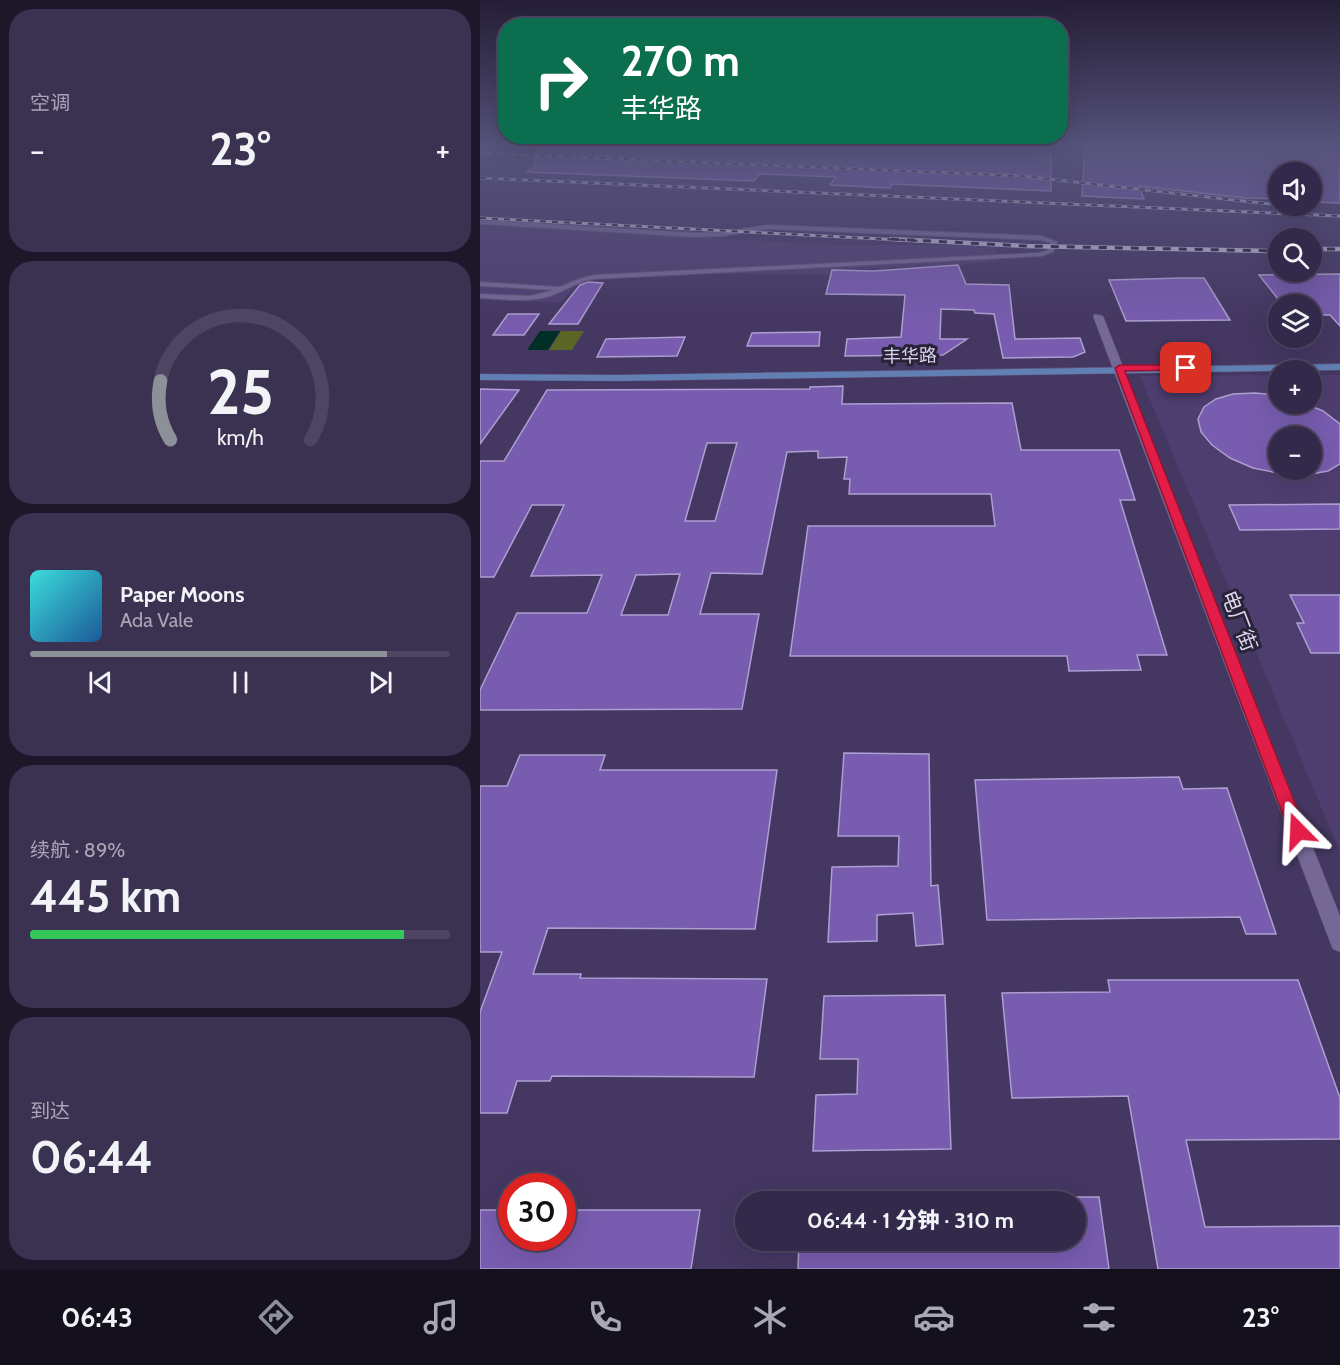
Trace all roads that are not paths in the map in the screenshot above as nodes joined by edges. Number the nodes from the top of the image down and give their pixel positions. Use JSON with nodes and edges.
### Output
{"nodes":[{"id":1,"x":480,"y":222,"type":"edge"},
{"id":2,"x":480,"y":284,"type":"edge"},
{"id":3,"x":560,"y":288,"type":"junction"},
{"id":4,"x":480,"y":296,"type":"edge"},
{"id":5,"x":1098,"y":316,"type":"dead end"},
{"id":6,"x":1340,"y":366,"type":"edge"},
{"id":7,"x":1120,"y":368,"type":"junction"},
{"id":8,"x":480,"y":377,"type":"edge"},
{"id":9,"x":1340,"y":942,"type":"edge"}],
"edges":[{"from":1,"to":3,"type":"lane"},
{"from":2,"to":3,"type":"lane"},
{"from":3,"to":4,"type":"lane"},
{"from":5,"to":7,"type":"street","name":"电厂街"},
{"from":6,"to":7,"type":"street","name":"丰华路"},
{"from":7,"to":8,"type":"street","name":"丰华路"},
{"from":7,"to":9,"type":"street","name":"电厂街"}]}
